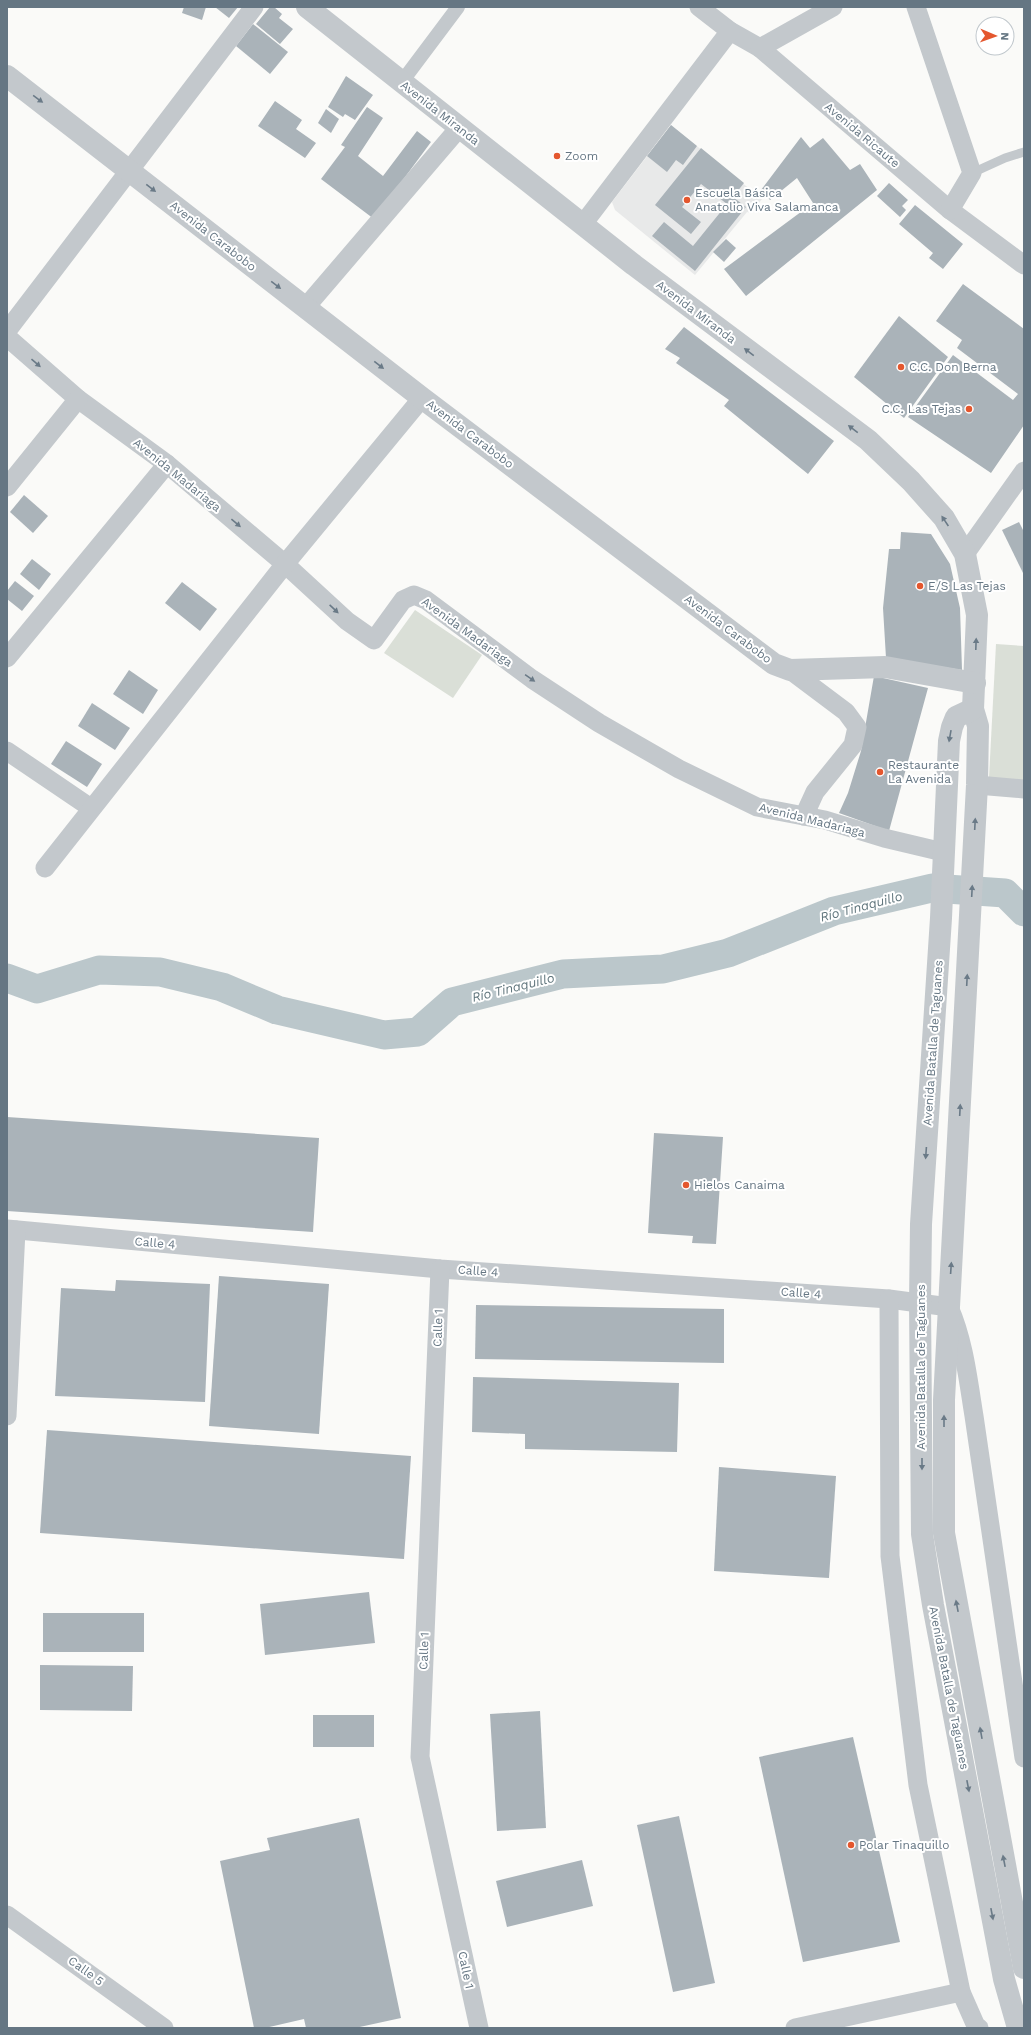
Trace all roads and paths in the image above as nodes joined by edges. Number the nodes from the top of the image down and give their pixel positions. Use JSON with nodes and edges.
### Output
{"nodes":[{"id":1,"x":254,"y":7,"type":"edge"},
{"id":2,"x":307,"y":7,"type":"edge"},
{"id":3,"x":458,"y":7,"type":"edge"},
{"id":4,"x":699,"y":7,"type":"edge"},
{"id":5,"x":833,"y":7,"type":"edge"},
{"id":6,"x":916,"y":7,"type":"edge"},
{"id":7,"x":730,"y":31,"type":"junction"},
{"id":8,"x":760,"y":48,"type":"junction"},
{"id":9,"x":7,"y":76,"type":"edge"},
{"id":10,"x":401,"y":83,"type":"junction"},
{"id":11,"x":459,"y":128,"type":"junction"},
{"id":12,"x":1024,"y":152,"type":"edge"},
{"id":13,"x":130,"y":171,"type":"junction"},
{"id":14,"x":972,"y":173,"type":"junction"},
{"id":15,"x":950,"y":210,"type":"junction"},
{"id":16,"x":584,"y":224,"type":"junction"},
{"id":17,"x":1024,"y":265,"type":"edge"},
{"id":18,"x":306,"y":308,"type":"junction"},
{"id":19,"x":7,"y":331,"type":"edge"},
{"id":20,"x":7,"y":337,"type":"edge"},
{"id":21,"x":422,"y":398,"type":"junction"},
{"id":22,"x":78,"y":399,"type":"junction"},
{"id":23,"x":167,"y":464,"type":"junction"},
{"id":24,"x":1024,"y":471,"type":"edge"},
{"id":25,"x":7,"y":487,"type":"edge"},
{"id":26,"x":965,"y":554,"type":"junction"},
{"id":27,"x":286,"y":564,"type":"junction"},
{"id":28,"x":7,"y":658,"type":"edge"},
{"id":29,"x":790,"y":670,"type":"junction"},
{"id":30,"x":975,"y":683,"type":"junction"},
{"id":31,"x":973,"y":709,"type":"junction"},
{"id":32,"x":7,"y":751,"type":"edge"},
{"id":33,"x":977,"y":785,"type":"junction"},
{"id":34,"x":1024,"y":789,"type":"edge"},
{"id":35,"x":91,"y":808,"type":"junction"},
{"id":36,"x":804,"y":816,"type":"junction"},
{"id":37,"x":943,"y":858,"type":"junction"},
{"id":38,"x":45,"y":868,"type":"dead end"},
{"id":39,"x":12,"y":1230,"type":"edge"},
{"id":40,"x":440,"y":1269,"type":"junction"},
{"id":41,"x":889,"y":1299,"type":"junction"},
{"id":42,"x":920,"y":1303,"type":"junction"},
{"id":43,"x":949,"y":1307,"type":"junction"},
{"id":44,"x":7,"y":1416,"type":"edge"},
{"id":45,"x":1024,"y":1758,"type":"edge"},
{"id":46,"x":7,"y":1915,"type":"edge"},
{"id":47,"x":1024,"y":1968,"type":"edge"},
{"id":48,"x":961,"y":1992,"type":"junction"},
{"id":49,"x":164,"y":2028,"type":"edge"},
{"id":50,"x":479,"y":2028,"type":"edge"},
{"id":51,"x":795,"y":2028,"type":"edge"},
{"id":52,"x":978,"y":2028,"type":"edge"},
{"id":53,"x":1018,"y":2028,"type":"edge"}],
"edges":[{"from":1,"to":13,"type":"street"},
{"from":2,"to":10,"type":"street","name":"Avenida Miranda"},
{"from":3,"to":10,"type":"street"},
{"from":4,"to":7,"type":"street","name":"Avenida Ricaute"},
{"from":5,"to":8,"type":"street"},
{"from":6,"to":14,"type":"street"},
{"from":7,"to":8,"type":"street","name":"Avenida Ricaute"},
{"from":7,"to":16,"type":"street"},
{"from":8,"to":15,"type":"street","name":"Avenida Ricaute"},
{"from":9,"to":13,"type":"street","name":"Avenida Carabobo","one_way":true},
{"from":10,"to":11,"type":"street","name":"Avenida Miranda"},
{"from":11,"to":16,"type":"street","name":"Avenida Miranda"},
{"from":11,"to":18,"type":"street"},
{"from":12,"to":14,"type":"lane"},
{"from":13,"to":18,"type":"street","name":"Avenida Carabobo","one_way":true},
{"from":13,"to":19,"type":"street"},
{"from":14,"to":15,"type":"street"},
{"from":15,"to":17,"type":"street","name":"Avenida Ricaute"},
{"from":26,"to":16,"type":"street","name":"Avenida Miranda","one_way":true},
{"from":18,"to":21,"type":"street","name":"Avenida Carabobo","one_way":true},
{"from":20,"to":22,"type":"street","name":"Avenida Madariaga","one_way":true},
{"from":21,"to":27,"type":"street"},
{"from":21,"to":29,"type":"street","name":"Avenida Carabobo"},
{"from":22,"to":23,"type":"street","name":"Avenida Madariaga"},
{"from":22,"to":25,"type":"street"},
{"from":23,"to":27,"type":"street","name":"Avenida Madariaga","one_way":true},
{"from":23,"to":28,"type":"street"},
{"from":24,"to":26,"type":"street"},
{"from":30,"to":26,"type":"street","name":"Avenida Miranda","one_way":true},
{"from":27,"to":35,"type":"street"},
{"from":27,"to":36,"type":"street","name":"Avenida Madariaga","one_way":true},
{"from":29,"to":30,"type":"street","name":"Avenida Carabobo"},
{"from":29,"to":36,"type":"street"},
{"from":30,"to":31,"type":"street","name":"Avenida Batalla de Taguanes"},
{"from":31,"to":33,"type":"street","name":"Avenida Batalla de Taguanes"},
{"from":31,"to":37,"type":"street","name":"Avenida Batalla de Taguanes","one_way":true},
{"from":32,"to":35,"type":"street"},
{"from":33,"to":34,"type":"street"},
{"from":43,"to":33,"type":"street","name":"Avenida Batalla de Taguanes","one_way":true},
{"from":35,"to":38,"type":"street"},
{"from":36,"to":37,"type":"street","name":"Avenida Madariaga"},
{"from":37,"to":42,"type":"street","name":"Avenida Batalla de Taguanes","one_way":true},
{"from":39,"to":40,"type":"street","name":"Calle 4"},
{"from":39,"to":44,"type":"street"},
{"from":40,"to":41,"type":"street","name":"Calle 4"},
{"from":40,"to":50,"type":"street","name":"Calle 1"},
{"from":41,"to":42,"type":"street","name":"Calle 4"},
{"from":41,"to":48,"type":"street"},
{"from":42,"to":43,"type":"street","name":"Calle 4"},
{"from":42,"to":53,"type":"street","name":"Avenida Batalla de Taguanes","one_way":true},
{"from":43,"to":45,"type":"street"},
{"from":47,"to":43,"type":"street","name":"Avenida Batalla de Taguanes","one_way":true},
{"from":46,"to":49,"type":"street","name":"Calle 5"},
{"from":48,"to":51,"type":"street"},
{"from":48,"to":52,"type":"street"}]}
